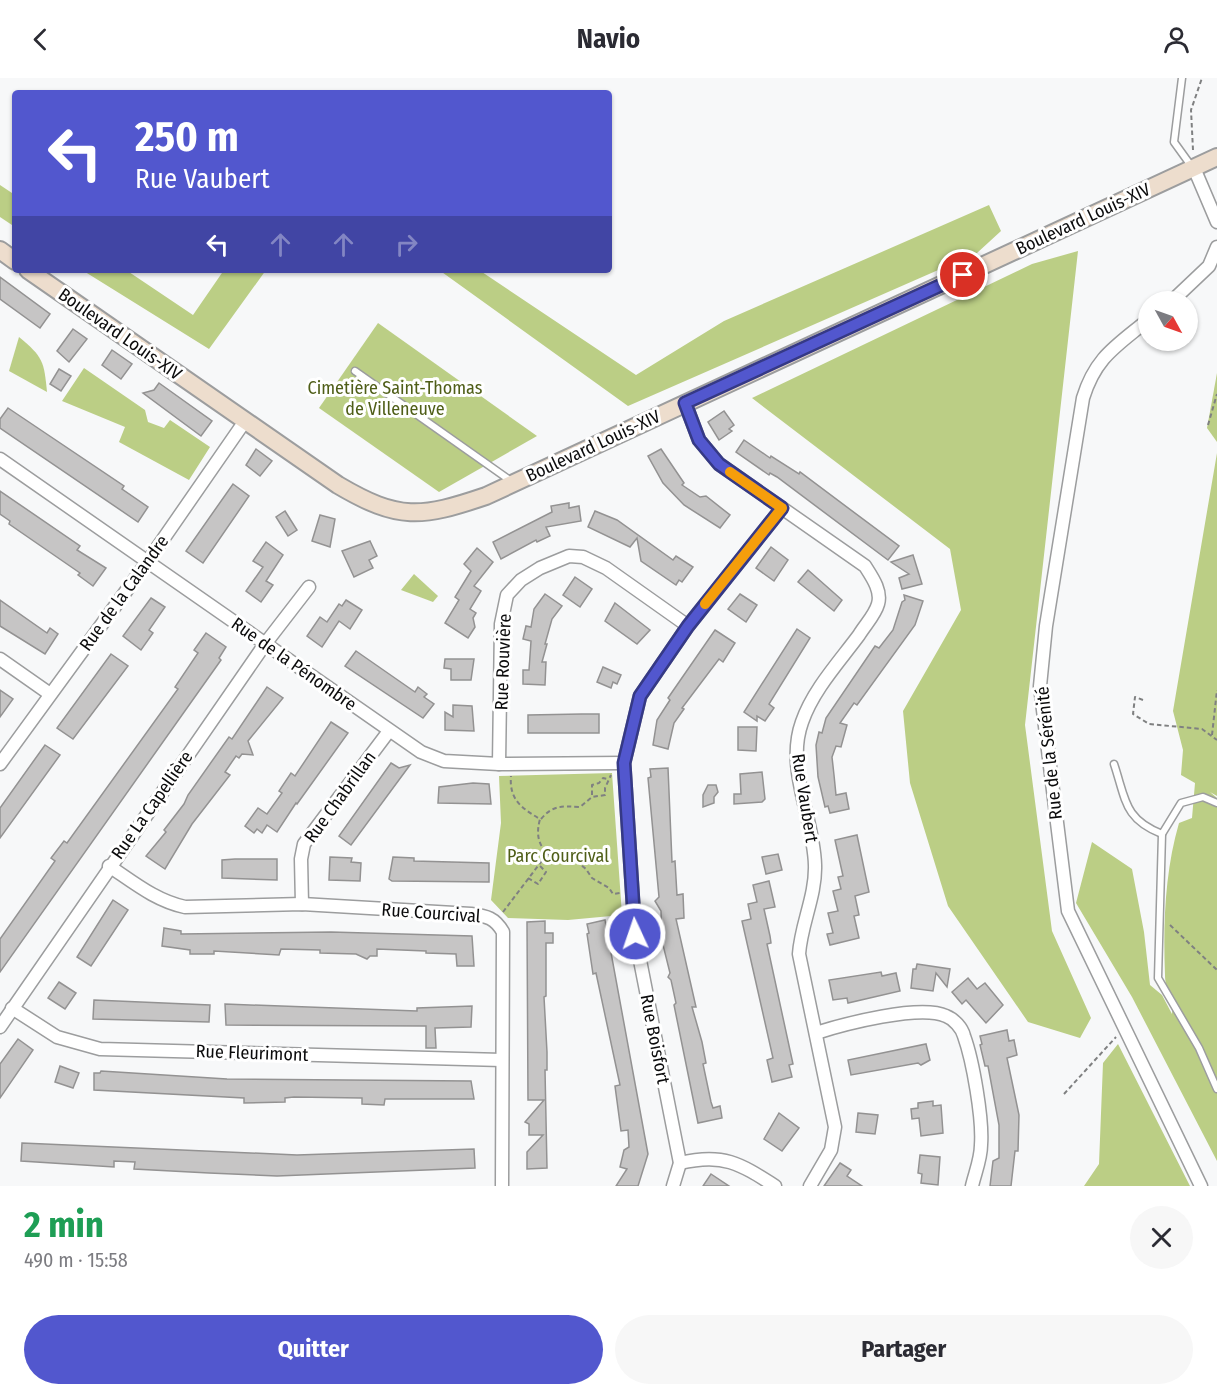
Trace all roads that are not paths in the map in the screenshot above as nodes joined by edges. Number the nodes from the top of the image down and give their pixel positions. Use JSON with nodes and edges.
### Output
{"nodes":[{"id":1,"x":1182,"y":78,"type":"edge"},
{"id":2,"x":1217,"y":157,"type":"edge"},
{"id":3,"x":1194,"y":168,"type":"junction"},
{"id":4,"x":1217,"y":222,"type":"edge"},
{"id":5,"x":1217,"y":247,"type":"edge"},
{"id":6,"x":32,"y":273,"type":"edge"},
{"id":7,"x":1183,"y":291,"type":"edge"},
{"id":8,"x":1138,"y":329,"type":"edge"},
{"id":9,"x":355,"y":371,"type":"dead end"},
{"id":10,"x":685,"y":403,"type":"junction"},
{"id":11,"x":245,"y":421,"type":"junction"},
{"id":12,"x":0,"y":459,"type":"edge"},
{"id":13,"x":514,"y":483,"type":"junction"},
{"id":14,"x":782,"y":508,"type":"junction"},
{"id":15,"x":148,"y":561,"type":"junction"},
{"id":16,"x":309,"y":587,"type":"dead end"},
{"id":17,"x":688,"y":626,"type":"junction"},
{"id":18,"x":265,"y":644,"type":"junction"},
{"id":19,"x":0,"y":659,"type":"edge"},
{"id":20,"x":50,"y":694,"type":"junction"},
{"id":21,"x":389,"y":731,"type":"junction"},
{"id":22,"x":624,"y":763,"type":"junction"},
{"id":23,"x":0,"y":764,"type":"edge"},
{"id":24,"x":505,"y":764,"type":"junction"},
{"id":25,"x":1114,"y":764,"type":"dead end"},
{"id":26,"x":1217,"y":803,"type":"edge"},
{"id":27,"x":1162,"y":834,"type":"junction"},
{"id":28,"x":109,"y":866,"type":"junction"},
{"id":29,"x":302,"y":904,"type":"junction"},
{"id":30,"x":12,"y":1008,"type":"junction"},
{"id":31,"x":0,"y":1027,"type":"edge"},
{"id":32,"x":816,"y":1034,"type":"junction"},
{"id":33,"x":502,"y":1060,"type":"junction"},
{"id":34,"x":1217,"y":1089,"type":"edge"},
{"id":35,"x":680,"y":1163,"type":"junction"},
{"id":36,"x":502,"y":1186,"type":"edge"},
{"id":37,"x":673,"y":1186,"type":"edge"},
{"id":38,"x":775,"y":1186,"type":"edge"},
{"id":39,"x":810,"y":1186,"type":"edge"},
{"id":40,"x":972,"y":1186,"type":"edge"},
{"id":41,"x":1201,"y":1186,"type":"edge"}],
"edges":[{"from":1,"to":3,"type":"lane"},
{"from":2,"to":3,"type":"main road","name":"Boulevard Louis-XIV"},
{"from":3,"to":4,"type":"street"},
{"from":3,"to":10,"type":"main road","name":"Boulevard Louis-XIV"},
{"from":5,"to":7,"type":"street"},
{"from":6,"to":11,"type":"main road","name":"Boulevard Louis-XIV"},
{"from":8,"to":41,"type":"street","name":"Rue de la Sérénité"},
{"from":9,"to":13,"type":"lane"},
{"from":10,"to":13,"type":"main road","name":"Boulevard Louis-XIV"},
{"from":10,"to":14,"type":"street","name":"Rue Vaubert"},
{"from":11,"to":13,"type":"main road","name":"Boulevard Louis-XIV"},
{"from":11,"to":15,"type":"street","name":"Rue de la Calandre"},
{"from":12,"to":15,"type":"street","name":"Rue de la Pénombre"},
{"from":14,"to":17,"type":"street","name":"Rue Boisfort"},
{"from":14,"to":32,"type":"street","name":"Rue Vaubert"},
{"from":15,"to":18,"type":"street","name":"Rue de la Pénombre"},
{"from":15,"to":20,"type":"street","name":"Rue de la Calandre"},
{"from":16,"to":18,"type":"street","name":"Rue La Capellière"},
{"from":17,"to":22,"type":"street","name":"Rue Boisfort"},
{"from":17,"to":24,"type":"street","name":"Rue Rouvière"},
{"from":18,"to":21,"type":"street","name":"Rue de la Pénombre"},
{"from":18,"to":28,"type":"street","name":"Rue La Capellière"},
{"from":19,"to":20,"type":"street"},
{"from":20,"to":23,"type":"street","name":"Rue de la Calandre"},
{"from":21,"to":24,"type":"street","name":"Rue de la Pénombre"},
{"from":21,"to":29,"type":"street","name":"Rue Chabrillan"},
{"from":22,"to":24,"type":"street","name":"Rue de la Pénombre"},
{"from":22,"to":35,"type":"street","name":"Rue Boisfort"},
{"from":25,"to":27,"type":"lane"},
{"from":26,"to":27,"type":"lane"},
{"from":27,"to":34,"type":"lane"},
{"from":28,"to":29,"type":"street","name":"Rue Courcival"},
{"from":28,"to":30,"type":"street","name":"Rue La Capellière"},
{"from":29,"to":33,"type":"street","name":"Rue Courcival"},
{"from":30,"to":31,"type":"street","name":"Rue La Capellière"},
{"from":30,"to":33,"type":"street","name":"Rue Fleurimont"},
{"from":32,"to":39,"type":"street","name":"Rue Vaubert"},
{"from":32,"to":40,"type":"street"},
{"from":33,"to":36,"type":"street","name":"Rue Courcival"},
{"from":35,"to":37,"type":"street","name":"Rue Boisfort"},
{"from":35,"to":38,"type":"street"}]}
